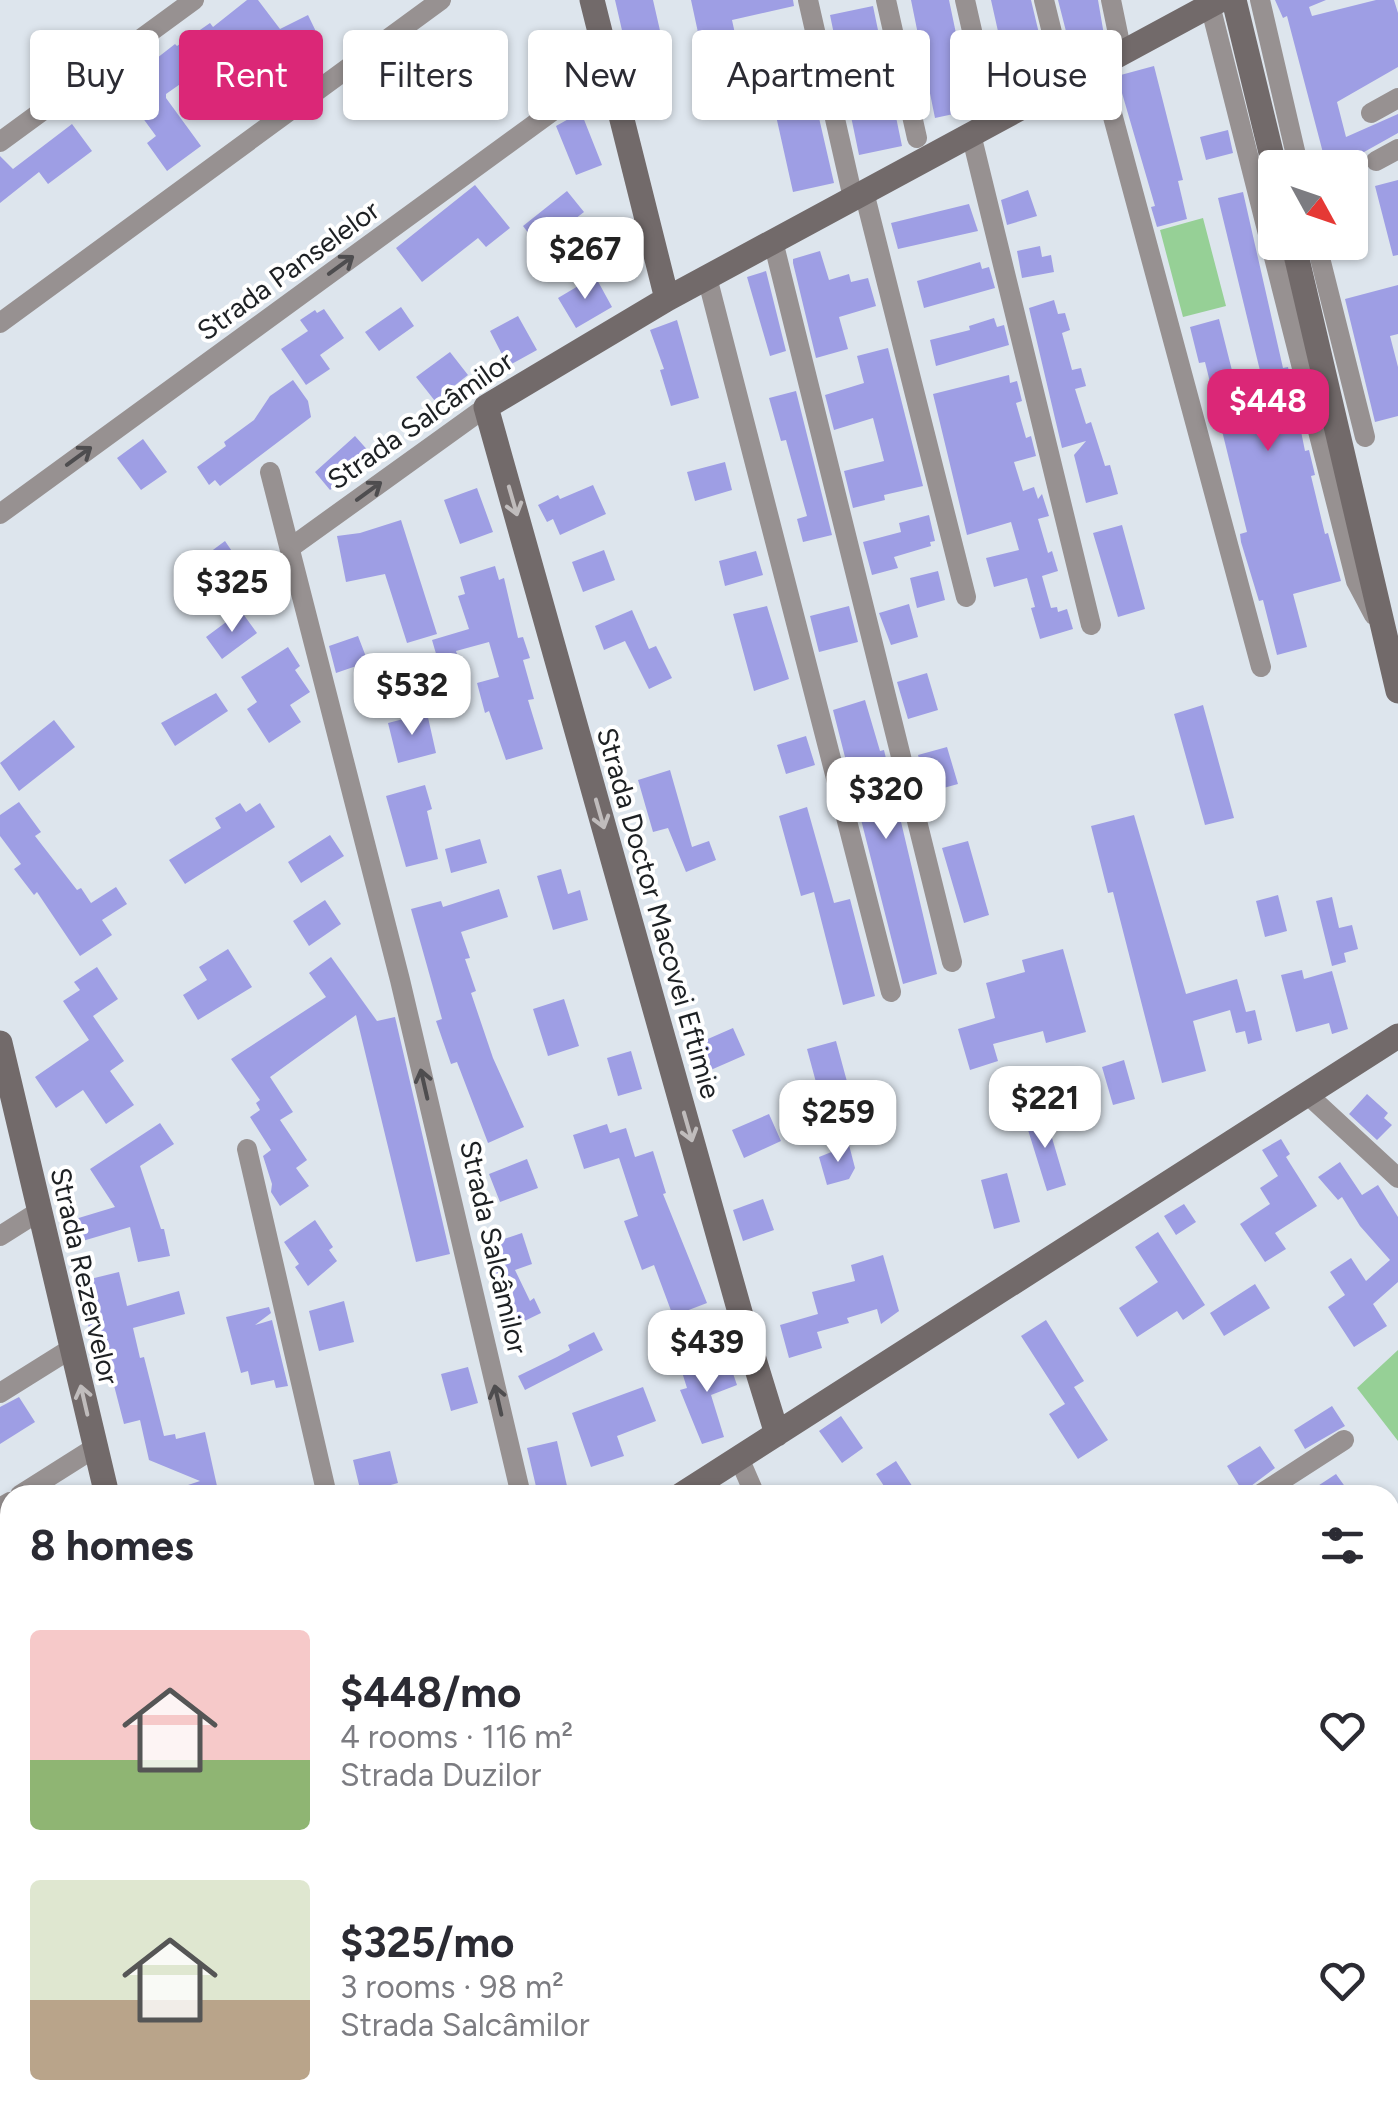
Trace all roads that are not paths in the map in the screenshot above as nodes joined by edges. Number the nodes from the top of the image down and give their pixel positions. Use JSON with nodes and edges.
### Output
{"nodes":[{"id":1,"x":194,"y":0,"type":"edge"},
{"id":2,"x":441,"y":0,"type":"edge"},
{"id":3,"x":592,"y":0,"type":"edge"},
{"id":4,"x":886,"y":0,"type":"edge"},
{"id":5,"x":965,"y":0,"type":"edge"},
{"id":6,"x":1044,"y":0,"type":"edge"},
{"id":7,"x":1111,"y":0,"type":"edge"},
{"id":8,"x":1260,"y":0,"type":"edge"},
{"id":9,"x":813,"y":1,"type":"edge"},
{"id":10,"x":1221,"y":2,"type":"edge"},
{"id":11,"x":599,"y":30,"type":"edge"},
{"id":12,"x":1051,"y":30,"type":"edge"},
{"id":13,"x":1117,"y":30,"type":"edge"},
{"id":14,"x":1122,"y":52,"type":"edge"},
{"id":15,"x":1398,"y":98,"type":"edge"},
{"id":16,"x":1371,"y":114,"type":"dead end"},
{"id":17,"x":540,"y":120,"type":"edge"},
{"id":18,"x":621,"y":120,"type":"edge"},
{"id":19,"x":997,"y":120,"type":"edge"},
{"id":20,"x":1114,"y":120,"type":"edge"},
{"id":21,"x":982,"y":128,"type":"junction"},
{"id":22,"x":917,"y":138,"type":"dead end"},
{"id":23,"x":0,"y":142,"type":"edge"},
{"id":24,"x":1269,"y":150,"type":"edge"},
{"id":25,"x":1295,"y":150,"type":"edge"},
{"id":26,"x":1398,"y":150,"type":"edge"},
{"id":27,"x":1376,"y":161,"type":"dead end"},
{"id":28,"x":859,"y":195,"type":"junction"},
{"id":29,"x":773,"y":241,"type":"junction"},
{"id":30,"x":1297,"y":260,"type":"edge"},
{"id":31,"x":1321,"y":260,"type":"edge"},
{"id":32,"x":706,"y":277,"type":"junction"},
{"id":33,"x":666,"y":299,"type":"junction"},
{"id":34,"x":0,"y":323,"type":"edge"},
{"id":35,"x":486,"y":407,"type":"junction"},
{"id":36,"x":1365,"y":437,"type":"dead end"},
{"id":37,"x":270,"y":472,"type":"dead end"},
{"id":38,"x":0,"y":514,"type":"edge"},
{"id":39,"x":290,"y":548,"type":"junction"},
{"id":40,"x":966,"y":597,"type":"dead end"},
{"id":41,"x":1091,"y":626,"type":"dead end"},
{"id":42,"x":1385,"y":634,"type":"junction"},
{"id":43,"x":1261,"y":667,"type":"dead end"},
{"id":44,"x":1398,"y":692,"type":"edge"},
{"id":45,"x":952,"y":962,"type":"dead end"},
{"id":46,"x":891,"y":992,"type":"dead end"},
{"id":47,"x":1398,"y":1036,"type":"edge"},
{"id":48,"x":0,"y":1043,"type":"edge"},
{"id":49,"x":3,"y":1073,"type":"edge"},
{"id":50,"x":1307,"y":1094,"type":"junction"},
{"id":51,"x":246,"y":1149,"type":"dead end"},
{"id":52,"x":1398,"y":1178,"type":"edge"},
{"id":53,"x":38,"y":1212,"type":"junction"},
{"id":54,"x":0,"y":1236,"type":"edge"},
{"id":55,"x":72,"y":1348,"type":"junction"},
{"id":56,"x":0,"y":1393,"type":"edge"},
{"id":57,"x":777,"y":1434,"type":"junction"},
{"id":58,"x":1344,"y":1440,"type":"dead end"},
{"id":59,"x":96,"y":1447,"type":"junction"},
{"id":60,"x":739,"y":1458,"type":"junction"},
{"id":61,"x":36,"y":1485,"type":"edge"},
{"id":62,"x":105,"y":1485,"type":"edge"},
{"id":63,"x":325,"y":1485,"type":"edge"},
{"id":64,"x":519,"y":1485,"type":"edge"},
{"id":65,"x":697,"y":1485,"type":"edge"},
{"id":66,"x":751,"y":1485,"type":"edge"},
{"id":67,"x":1274,"y":1485,"type":"edge"}],
"edges":[{"from":1,"to":23,"type":"street"},
{"from":2,"to":34,"type":"street"},
{"from":3,"to":11,"type":"street"},
{"from":4,"to":22,"type":"street"},
{"from":5,"to":21,"type":"street"},
{"from":6,"to":12,"type":"street"},
{"from":7,"to":13,"type":"street"},
{"from":8,"to":25,"type":"street"},
{"from":9,"to":28,"type":"street"},
{"from":10,"to":14,"type":"street","name":"Strada Salcâmilor"},
{"from":10,"to":24,"type":"street"},
{"from":10,"to":42,"type":"street"},
{"from":15,"to":16,"type":"street"},
{"from":38,"to":17,"type":"street","name":"Strada Panselelor","one_way":true},
{"from":18,"to":33,"type":"street"},
{"from":19,"to":21,"type":"street","name":"Strada Salcâmilor"},
{"from":20,"to":43,"type":"street"},
{"from":21,"to":28,"type":"street","name":"Strada Salcâmilor"},
{"from":21,"to":41,"type":"street"},
{"from":26,"to":27,"type":"street"},
{"from":28,"to":29,"type":"street","name":"Strada Salcâmilor"},
{"from":28,"to":40,"type":"street"},
{"from":29,"to":32,"type":"street","name":"Strada Salcâmilor"},
{"from":29,"to":45,"type":"street"},
{"from":30,"to":42,"type":"street"},
{"from":31,"to":36,"type":"street"},
{"from":32,"to":33,"type":"street","name":"Strada Salcâmilor"},
{"from":32,"to":46,"type":"street"},
{"from":33,"to":35,"type":"street","name":"Strada Salcâmilor"},
{"from":39,"to":35,"type":"street","name":"Strada Salcâmilor","one_way":true},
{"from":35,"to":57,"type":"street","name":"Strada Doctor Macovei Eftimie","one_way":true},
{"from":37,"to":39,"type":"street","name":"Strada Salcâmilor"},
{"from":64,"to":39,"type":"street","name":"Strada Salcâmilor","one_way":true},
{"from":42,"to":44,"type":"street"},
{"from":47,"to":50,"type":"street"},
{"from":48,"to":49,"type":"street","name":"Strada Rezervelor"},
{"from":49,"to":53,"type":"street","name":"Strada Rezervelor"},
{"from":50,"to":52,"type":"street"},
{"from":50,"to":57,"type":"street"},
{"from":51,"to":63,"type":"street"},
{"from":53,"to":54,"type":"street"},
{"from":53,"to":55,"type":"street","name":"Strada Rezervelor"},
{"from":55,"to":56,"type":"street"},
{"from":59,"to":55,"type":"street","name":"Strada Rezervelor","one_way":true},
{"from":57,"to":60,"type":"street"},
{"from":58,"to":67,"type":"street"},
{"from":59,"to":61,"type":"street"},
{"from":59,"to":62,"type":"street","name":"Strada Rezervelor"},
{"from":60,"to":65,"type":"street"},
{"from":60,"to":66,"type":"street"}]}
